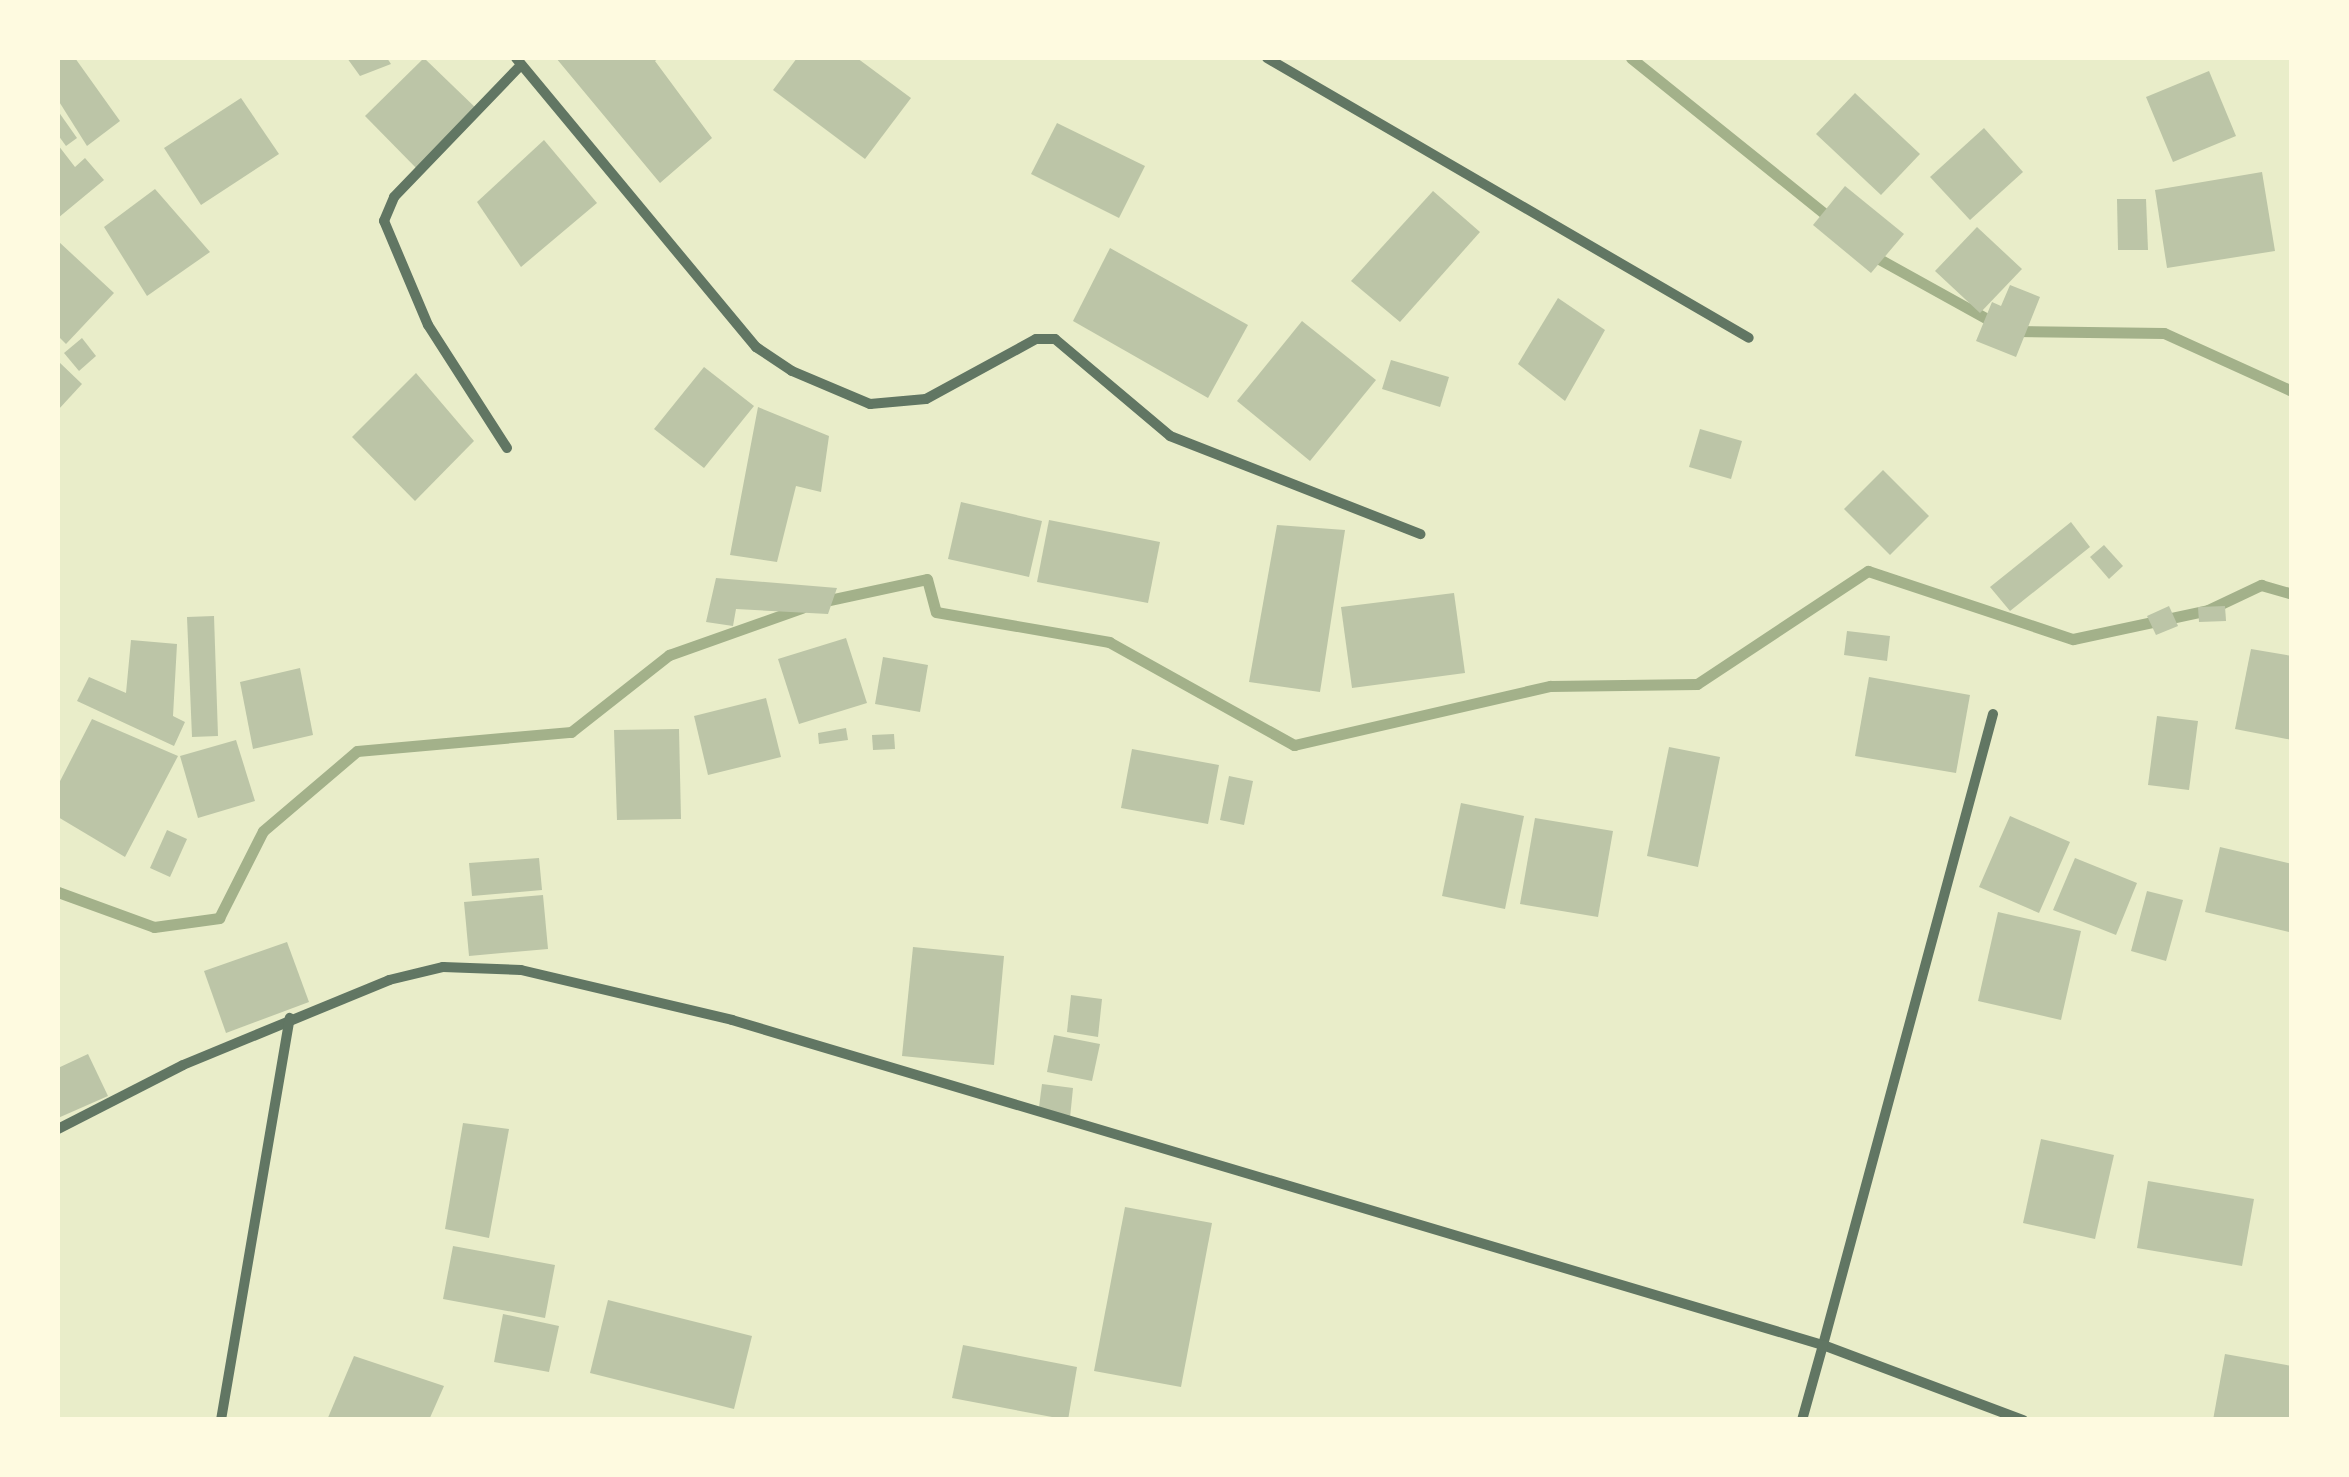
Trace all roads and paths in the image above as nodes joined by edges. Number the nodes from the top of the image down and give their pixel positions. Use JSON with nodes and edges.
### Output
{"nodes":[{"id":1,"x":1266,"y":58,"type":"edge"},
{"id":2,"x":518,"y":61,"type":"edge"},
{"id":3,"x":1749,"y":338,"type":"dead end"},
{"id":4,"x":507,"y":448,"type":"dead end"},
{"id":5,"x":1420,"y":534,"type":"dead end"},
{"id":6,"x":1993,"y":714,"type":"dead end"},
{"id":7,"x":290,"y":1018,"type":"junction"},
{"id":8,"x":58,"y":1129,"type":"edge"},
{"id":9,"x":1824,"y":1345,"type":"junction"},
{"id":10,"x":221,"y":1420,"type":"edge"},
{"id":11,"x":1802,"y":1420,"type":"edge"},
{"id":12,"x":2023,"y":1420,"type":"edge"}],
"edges":[{"from":1,"to":3,"type":"street"},
{"from":2,"to":4,"type":"street"},
{"from":2,"to":5,"type":"street"},
{"from":6,"to":9,"type":"street"},
{"from":7,"to":8,"type":"street"},
{"from":7,"to":9,"type":"street"},
{"from":7,"to":10,"type":"street"},
{"from":9,"to":11,"type":"street"},
{"from":9,"to":12,"type":"street"}]}
